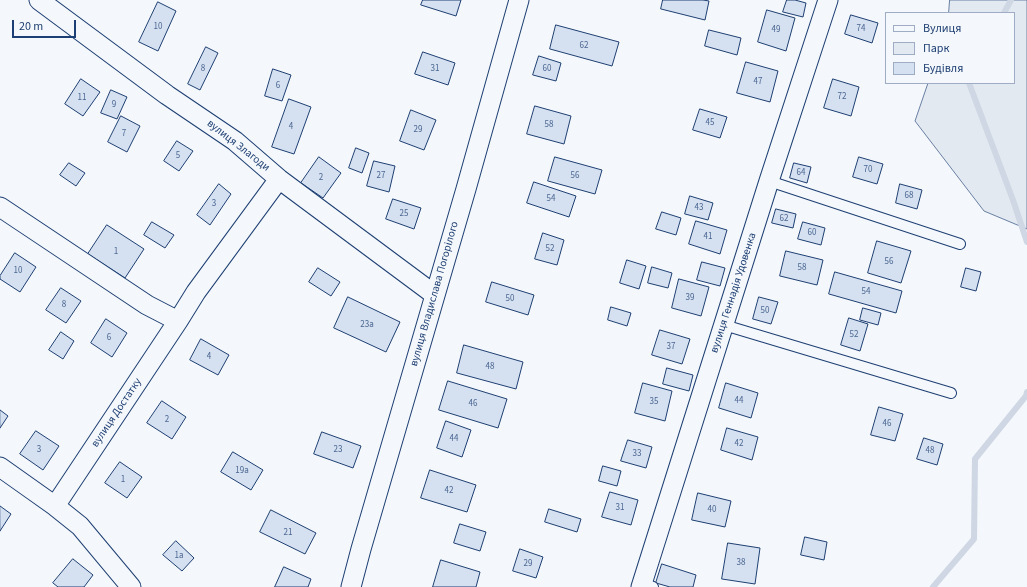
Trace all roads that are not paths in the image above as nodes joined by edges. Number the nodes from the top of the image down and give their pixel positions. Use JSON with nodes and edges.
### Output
{"nodes":[{"id":1,"x":39,"y":0,"type":"edge"},
{"id":2,"x":519,"y":0,"type":"edge"},
{"id":3,"x":828,"y":0,"type":"edge"},
{"id":4,"x":279,"y":179,"type":"junction"},
{"id":5,"x":769,"y":181,"type":"junction"},
{"id":6,"x":0,"y":207,"type":"edge"},
{"id":7,"x":960,"y":244,"type":"dead end"},
{"id":8,"x":435,"y":295,"type":"junction"},
{"id":9,"x":178,"y":321,"type":"junction"},
{"id":10,"x":724,"y":325,"type":"junction"},
{"id":11,"x":951,"y":393,"type":"dead end"},
{"id":12,"x":0,"y":467,"type":"edge"},
{"id":13,"x":55,"y":506,"type":"junction"},
{"id":14,"x":645,"y":586,"type":"edge"},
{"id":15,"x":131,"y":587,"type":"edge"},
{"id":16,"x":351,"y":587,"type":"edge"}],
"edges":[{"from":1,"to":4,"type":"street","name":"вулиця Злагоди"},
{"from":2,"to":8,"type":"street","name":"вулиця Владислава Погорілого"},
{"from":3,"to":5,"type":"street","name":"вулиця Геннадія Удовенка"},
{"from":4,"to":8,"type":"street","name":"вулиця Злагоди"},
{"from":4,"to":9,"type":"street","name":"вулиця Достатку"},
{"from":5,"to":7,"type":"lane"},
{"from":5,"to":10,"type":"street","name":"вулиця Геннадія Удовенка"},
{"from":6,"to":9,"type":"street"},
{"from":8,"to":16,"type":"street","name":"вулиця Владислава Погорілого"},
{"from":9,"to":13,"type":"street","name":"вулиця Достатку"},
{"from":10,"to":11,"type":"lane"},
{"from":10,"to":14,"type":"street","name":"вулиця Геннадія Удовенка"},
{"from":12,"to":13,"type":"street"},
{"from":13,"to":15,"type":"street"}]}
